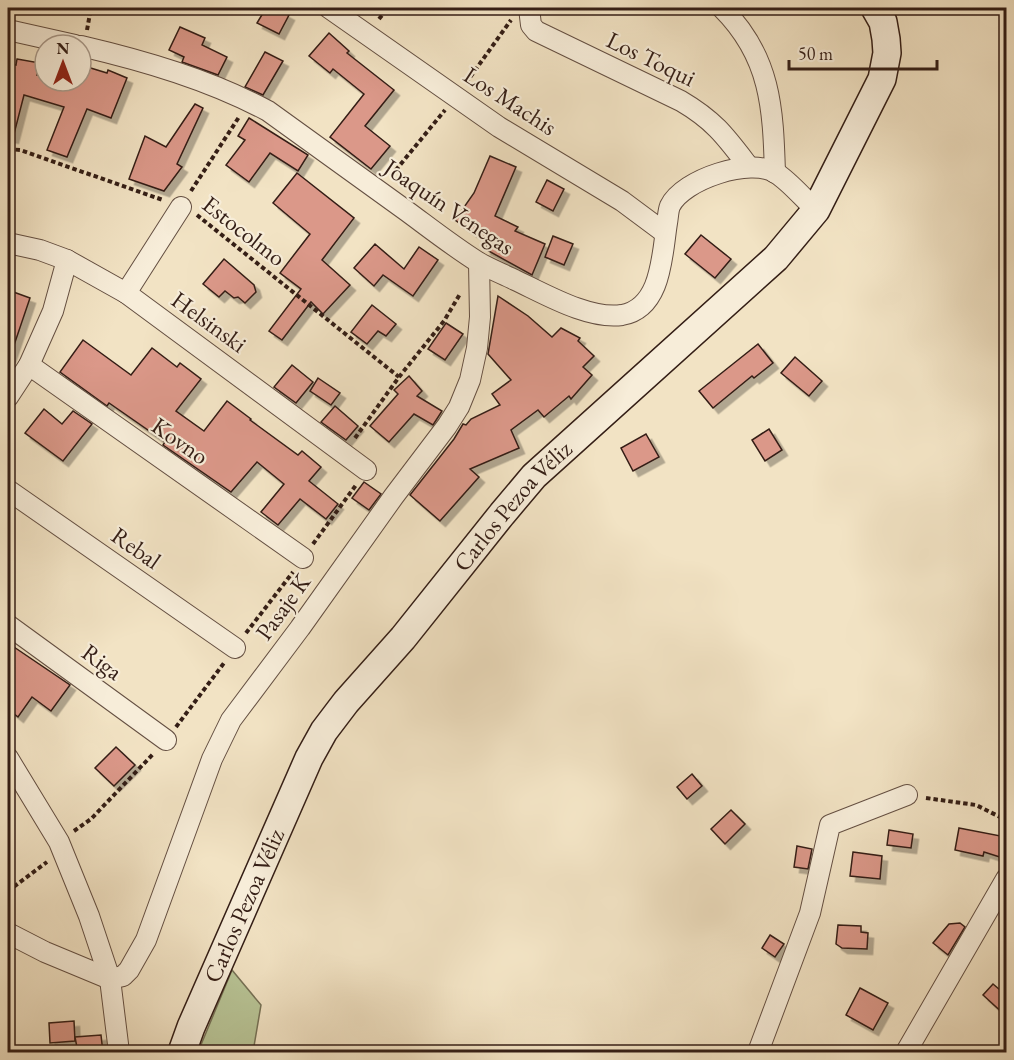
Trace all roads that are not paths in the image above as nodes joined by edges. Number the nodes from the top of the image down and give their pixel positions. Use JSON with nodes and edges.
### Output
{"nodes":[{"id":1,"x":329,"y":8,"type":"edge"},
{"id":2,"x":528,"y":8,"type":"edge"},
{"id":3,"x":722,"y":8,"type":"edge"},
{"id":4,"x":875,"y":8,"type":"edge"},
{"id":5,"x":8,"y":30,"type":"edge"},
{"id":6,"x":33,"y":36,"type":"edge"},
{"id":7,"x":93,"y":49,"type":"edge"},
{"id":8,"x":749,"y":167,"type":"junction"},
{"id":9,"x":776,"y":173,"type":"junction"},
{"id":10,"x":181,"y":207,"type":"road end"},
{"id":11,"x":816,"y":210,"type":"junction"},
{"id":12,"x":665,"y":233,"type":"junction"},
{"id":13,"x":8,"y":243,"type":"edge"},
{"id":14,"x":67,"y":260,"type":"junction"},
{"id":15,"x":479,"y":263,"type":"junction"},
{"id":16,"x":126,"y":292,"type":"junction"},
{"id":17,"x":28,"y":365,"type":"junction"},
{"id":18,"x":8,"y":397,"type":"edge"},
{"id":19,"x":366,"y":470,"type":"dead end"},
{"id":20,"x":8,"y":490,"type":"edge"},
{"id":21,"x":303,"y":558,"type":"dead end"},
{"id":22,"x":8,"y":625,"type":"edge"},
{"id":23,"x":234,"y":648,"type":"dead end"},
{"id":24,"x":166,"y":740,"type":"dead end"},
{"id":25,"x":8,"y":758,"type":"edge"},
{"id":26,"x":907,"y":795,"type":"road end"},
{"id":27,"x":1006,"y":879,"type":"edge"},
{"id":28,"x":8,"y":933,"type":"edge"},
{"id":29,"x":110,"y":979,"type":"junction"},
{"id":30,"x":119,"y":1053,"type":"edge"},
{"id":31,"x":182,"y":1053,"type":"edge"},
{"id":32,"x":758,"y":1053,"type":"edge"},
{"id":33,"x":906,"y":1053,"type":"edge"}],
"edges":[{"from":1,"to":12,"type":"street","name":"Los Machis"},
{"from":2,"to":8,"type":"street","name":"Los Toqui"},
{"from":3,"to":9,"type":"street"},
{"from":4,"to":11,"type":"main road","name":"Carlos Pezoa Véliz"},
{"from":5,"to":6,"type":"street"},
{"from":7,"to":15,"type":"street","name":"Joaquín Venegas"},
{"from":8,"to":9,"type":"street","name":"Joaquín Venegas"},
{"from":8,"to":12,"type":"street","name":"Joaquín Venegas"},
{"from":9,"to":11,"type":"street"},
{"from":10,"to":16,"type":"street"},
{"from":11,"to":31,"type":"main road","name":"Carlos Pezoa Véliz"},
{"from":12,"to":15,"type":"street","name":"Joaquín Venegas"},
{"from":13,"to":14,"type":"street","name":"Helsinski"},
{"from":14,"to":16,"type":"street","name":"Helsinski"},
{"from":14,"to":17,"type":"street"},
{"from":15,"to":29,"type":"street","name":"Pasaje K"},
{"from":16,"to":19,"type":"street","name":"Helsinski"},
{"from":17,"to":18,"type":"street"},
{"from":17,"to":21,"type":"street","name":"Kovno"},
{"from":20,"to":23,"type":"street","name":"Rebal"},
{"from":22,"to":24,"type":"street","name":"Riga"},
{"from":25,"to":29,"type":"street"},
{"from":26,"to":32,"type":"street"},
{"from":27,"to":33,"type":"street"},
{"from":28,"to":29,"type":"street"},
{"from":29,"to":30,"type":"street"}]}
